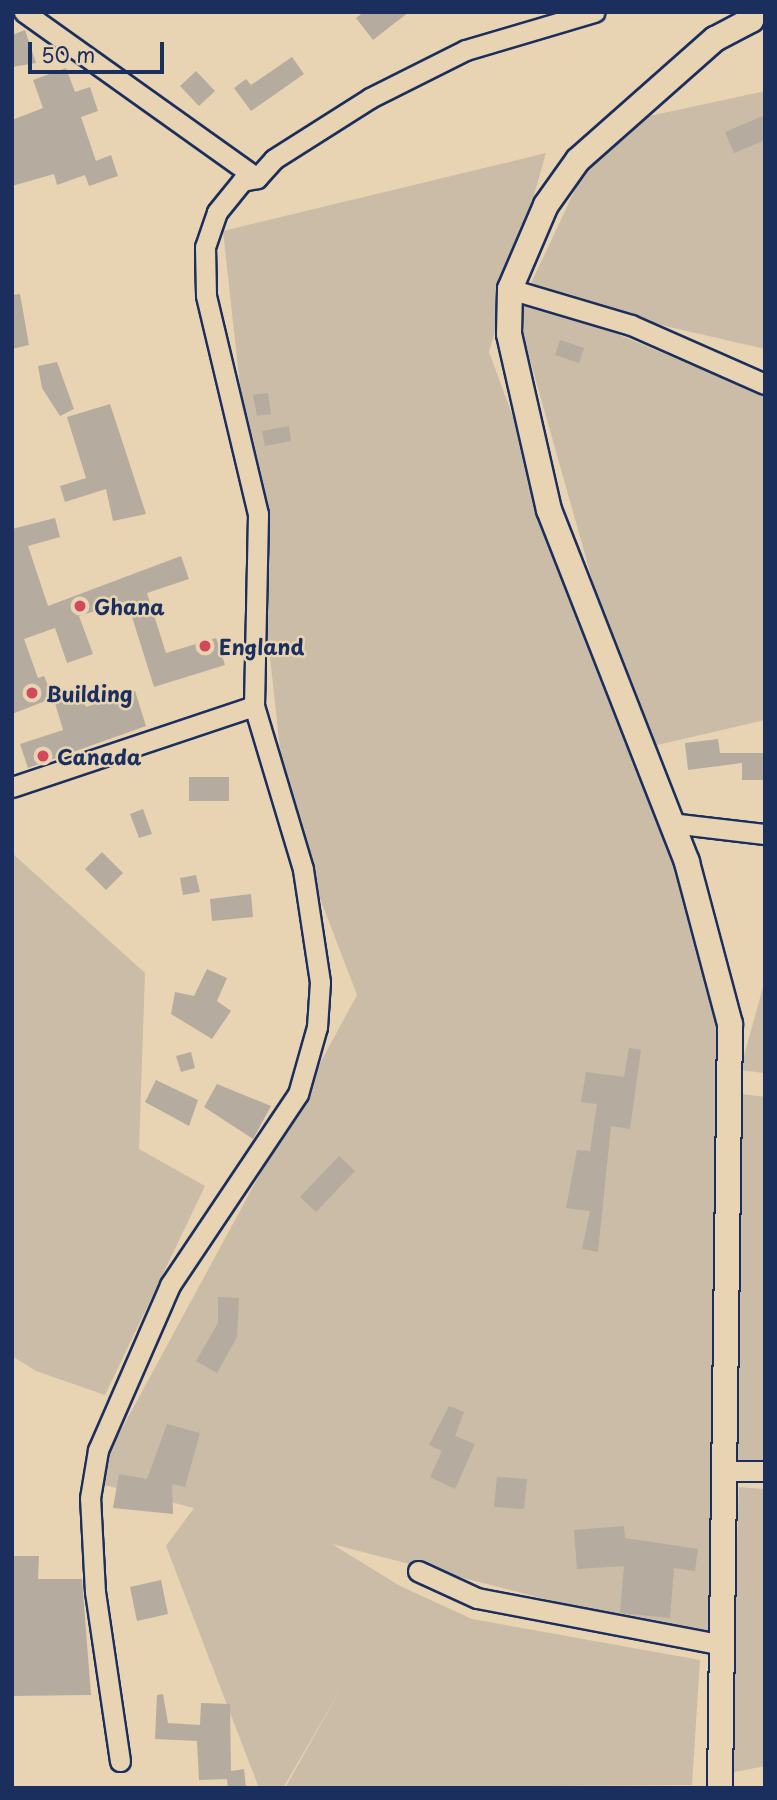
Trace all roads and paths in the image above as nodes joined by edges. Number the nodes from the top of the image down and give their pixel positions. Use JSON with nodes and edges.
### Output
{"nodes":[{"id":1,"x":24,"y":12,"type":"edge"},
{"id":2,"x":584,"y":13,"type":"edge"},
{"id":3,"x":756,"y":17,"type":"edge"},
{"id":4,"x":257,"y":178,"type":"junction"},
{"id":5,"x":510,"y":289,"type":"junction"},
{"id":6,"x":765,"y":384,"type":"edge"},
{"id":7,"x":254,"y":706,"type":"junction"},
{"id":8,"x":12,"y":787,"type":"edge"},
{"id":9,"x":671,"y":822,"type":"junction"},
{"id":10,"x":765,"y":834,"type":"edge"},
{"id":11,"x":726,"y":1471,"type":"junction"},
{"id":12,"x":765,"y":1471,"type":"edge"},
{"id":13,"x":418,"y":1571,"type":"dead end"},
{"id":14,"x":723,"y":1645,"type":"junction"},
{"id":15,"x":120,"y":1761,"type":"dead end"},
{"id":16,"x":720,"y":1788,"type":"edge"}],
"edges":[{"from":1,"to":4,"type":"street"},
{"from":2,"to":4,"type":"street"},
{"from":3,"to":5,"type":"street"},
{"from":4,"to":7,"type":"street"},
{"from":5,"to":6,"type":"street"},
{"from":5,"to":9,"type":"street"},
{"from":7,"to":8,"type":"street"},
{"from":7,"to":15,"type":"street"},
{"from":9,"to":10,"type":"street"},
{"from":9,"to":11,"type":"street"},
{"from":11,"to":12,"type":"street"},
{"from":11,"to":14,"type":"street"},
{"from":13,"to":14,"type":"street"},
{"from":14,"to":16,"type":"street"}]}
